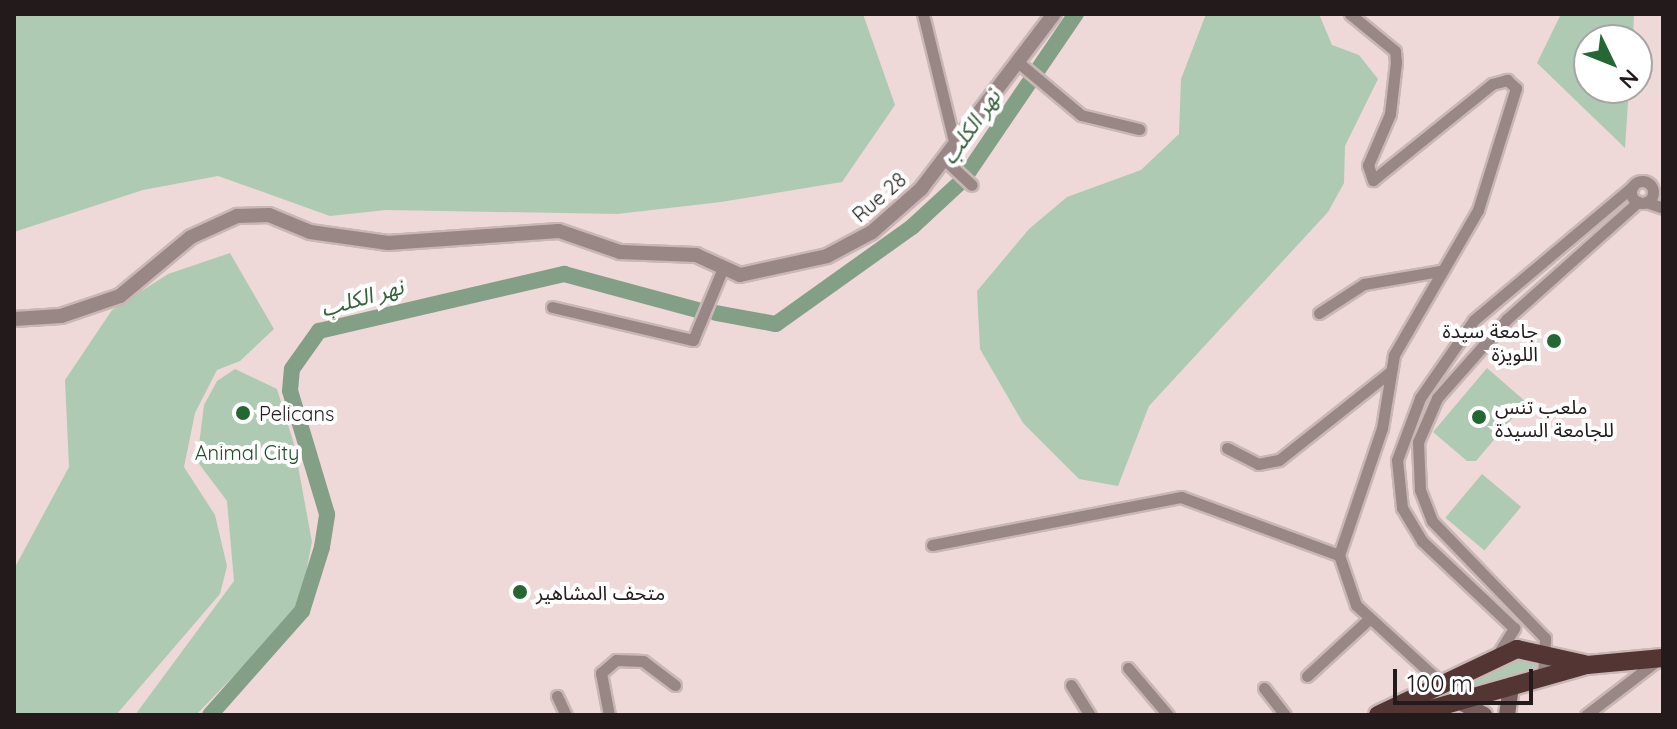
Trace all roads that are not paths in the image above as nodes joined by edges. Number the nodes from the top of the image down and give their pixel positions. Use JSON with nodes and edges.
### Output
{"nodes":[{"id":1,"x":923,"y":14,"type":"edge"},
{"id":2,"x":1054,"y":14,"type":"edge"},
{"id":3,"x":1350,"y":14,"type":"edge"},
{"id":4,"x":1019,"y":63,"type":"junction"},
{"id":5,"x":1139,"y":129,"type":"dead end"},
{"id":6,"x":950,"y":158,"type":"junction"},
{"id":7,"x":972,"y":185,"type":"dead end"},
{"id":8,"x":1632,"y":187,"type":"junction"},
{"id":9,"x":1652,"y":188,"type":"junction"},
{"id":10,"x":1663,"y":196,"type":"edge"},
{"id":11,"x":1642,"y":202,"type":"junction"},
{"id":12,"x":1663,"y":208,"type":"edge"},
{"id":13,"x":723,"y":268,"type":"junction"},
{"id":14,"x":1439,"y":271,"type":"junction"},
{"id":15,"x":552,"y":307,"type":"dead end"},
{"id":16,"x":1319,"y":313,"type":"dead end"},
{"id":17,"x":14,"y":319,"type":"edge"},
{"id":18,"x":1391,"y":372,"type":"junction"},
{"id":19,"x":1227,"y":448,"type":"dead end"},
{"id":20,"x":1400,"y":499,"type":"junction"},
{"id":21,"x":1422,"y":499,"type":"junction"},
{"id":22,"x":932,"y":545,"type":"dead end"},
{"id":23,"x":1339,"y":555,"type":"junction"},
{"id":24,"x":1369,"y":619,"type":"junction"},
{"id":25,"x":1535,"y":624,"type":"junction"},
{"id":26,"x":1514,"y":628,"type":"junction"},
{"id":27,"x":1498,"y":654,"type":"junction"},
{"id":28,"x":1549,"y":654,"type":"junction"},
{"id":29,"x":1662,"y":658,"type":"edge"},
{"id":30,"x":1587,"y":665,"type":"junction"},
{"id":31,"x":1128,"y":668,"type":"dead end"},
{"id":32,"x":1307,"y":676,"type":"dead end"},
{"id":33,"x":1543,"y":677,"type":"junction"},
{"id":34,"x":1440,"y":682,"type":"junction"},
{"id":35,"x":675,"y":685,"type":"dead end"},
{"id":36,"x":1071,"y":685,"type":"dead end"},
{"id":37,"x":1511,"y":685,"type":"junction"},
{"id":38,"x":1264,"y":688,"type":"dead end"},
{"id":39,"x":557,"y":696,"type":"dead end"},
{"id":40,"x":1457,"y":700,"type":"junction"},
{"id":41,"x":1509,"y":712,"type":"edge"},
{"id":42,"x":566,"y":715,"type":"edge"},
{"id":43,"x":609,"y":715,"type":"edge"},
{"id":44,"x":1090,"y":715,"type":"edge"},
{"id":45,"x":1168,"y":715,"type":"edge"},
{"id":46,"x":1285,"y":715,"type":"edge"},
{"id":47,"x":1378,"y":715,"type":"edge"},
{"id":48,"x":1410,"y":715,"type":"edge"},
{"id":49,"x":1484,"y":715,"type":"edge"},
{"id":50,"x":1586,"y":715,"type":"edge"}],
"edges":[{"from":1,"to":6,"type":"street"},
{"from":2,"to":4,"type":"street","name":"Rue 28"},
{"from":3,"to":14,"type":"street"},
{"from":4,"to":5,"type":"street"},
{"from":4,"to":6,"type":"street","name":"Rue 28"},
{"from":6,"to":7,"type":"street"},
{"from":6,"to":13,"type":"street","name":"Rue 28"},
{"from":8,"to":9,"type":"street"},
{"from":8,"to":11,"type":"street"},
{"from":8,"to":20,"type":"street"},
{"from":9,"to":10,"type":"street"},
{"from":9,"to":11,"type":"street"},
{"from":11,"to":12,"type":"street"},
{"from":11,"to":21,"type":"street"},
{"from":13,"to":15,"type":"street"},
{"from":13,"to":17,"type":"street","name":"Rue 28"},
{"from":14,"to":16,"type":"street"},
{"from":14,"to":18,"type":"street"},
{"from":18,"to":19,"type":"street"},
{"from":18,"to":23,"type":"street"},
{"from":20,"to":21,"type":"street"},
{"from":20,"to":26,"type":"street"},
{"from":21,"to":25,"type":"street"},
{"from":22,"to":23,"type":"street"},
{"from":23,"to":24,"type":"street"},
{"from":24,"to":32,"type":"street"},
{"from":24,"to":34,"type":"street"},
{"from":25,"to":26,"type":"street"},
{"from":25,"to":28,"type":"street"},
{"from":26,"to":27,"type":"street"},
{"from":27,"to":28,"type":"highway"},
{"from":27,"to":34,"type":"highway"},
{"from":28,"to":30,"type":"highway"},
{"from":28,"to":33,"type":"street"},
{"from":29,"to":30,"type":"highway"},
{"from":29,"to":50,"type":"street"},
{"from":30,"to":33,"type":"highway"},
{"from":31,"to":45,"type":"street"},
{"from":33,"to":37,"type":"highway"},
{"from":34,"to":47,"type":"highway"},
{"from":35,"to":43,"type":"street"},
{"from":36,"to":44,"type":"street"},
{"from":37,"to":40,"type":"highway"},
{"from":37,"to":41,"type":"main road"},
{"from":38,"to":46,"type":"street"},
{"from":39,"to":42,"type":"street"},
{"from":40,"to":48,"type":"highway"},
{"from":40,"to":49,"type":"main road"}]}
